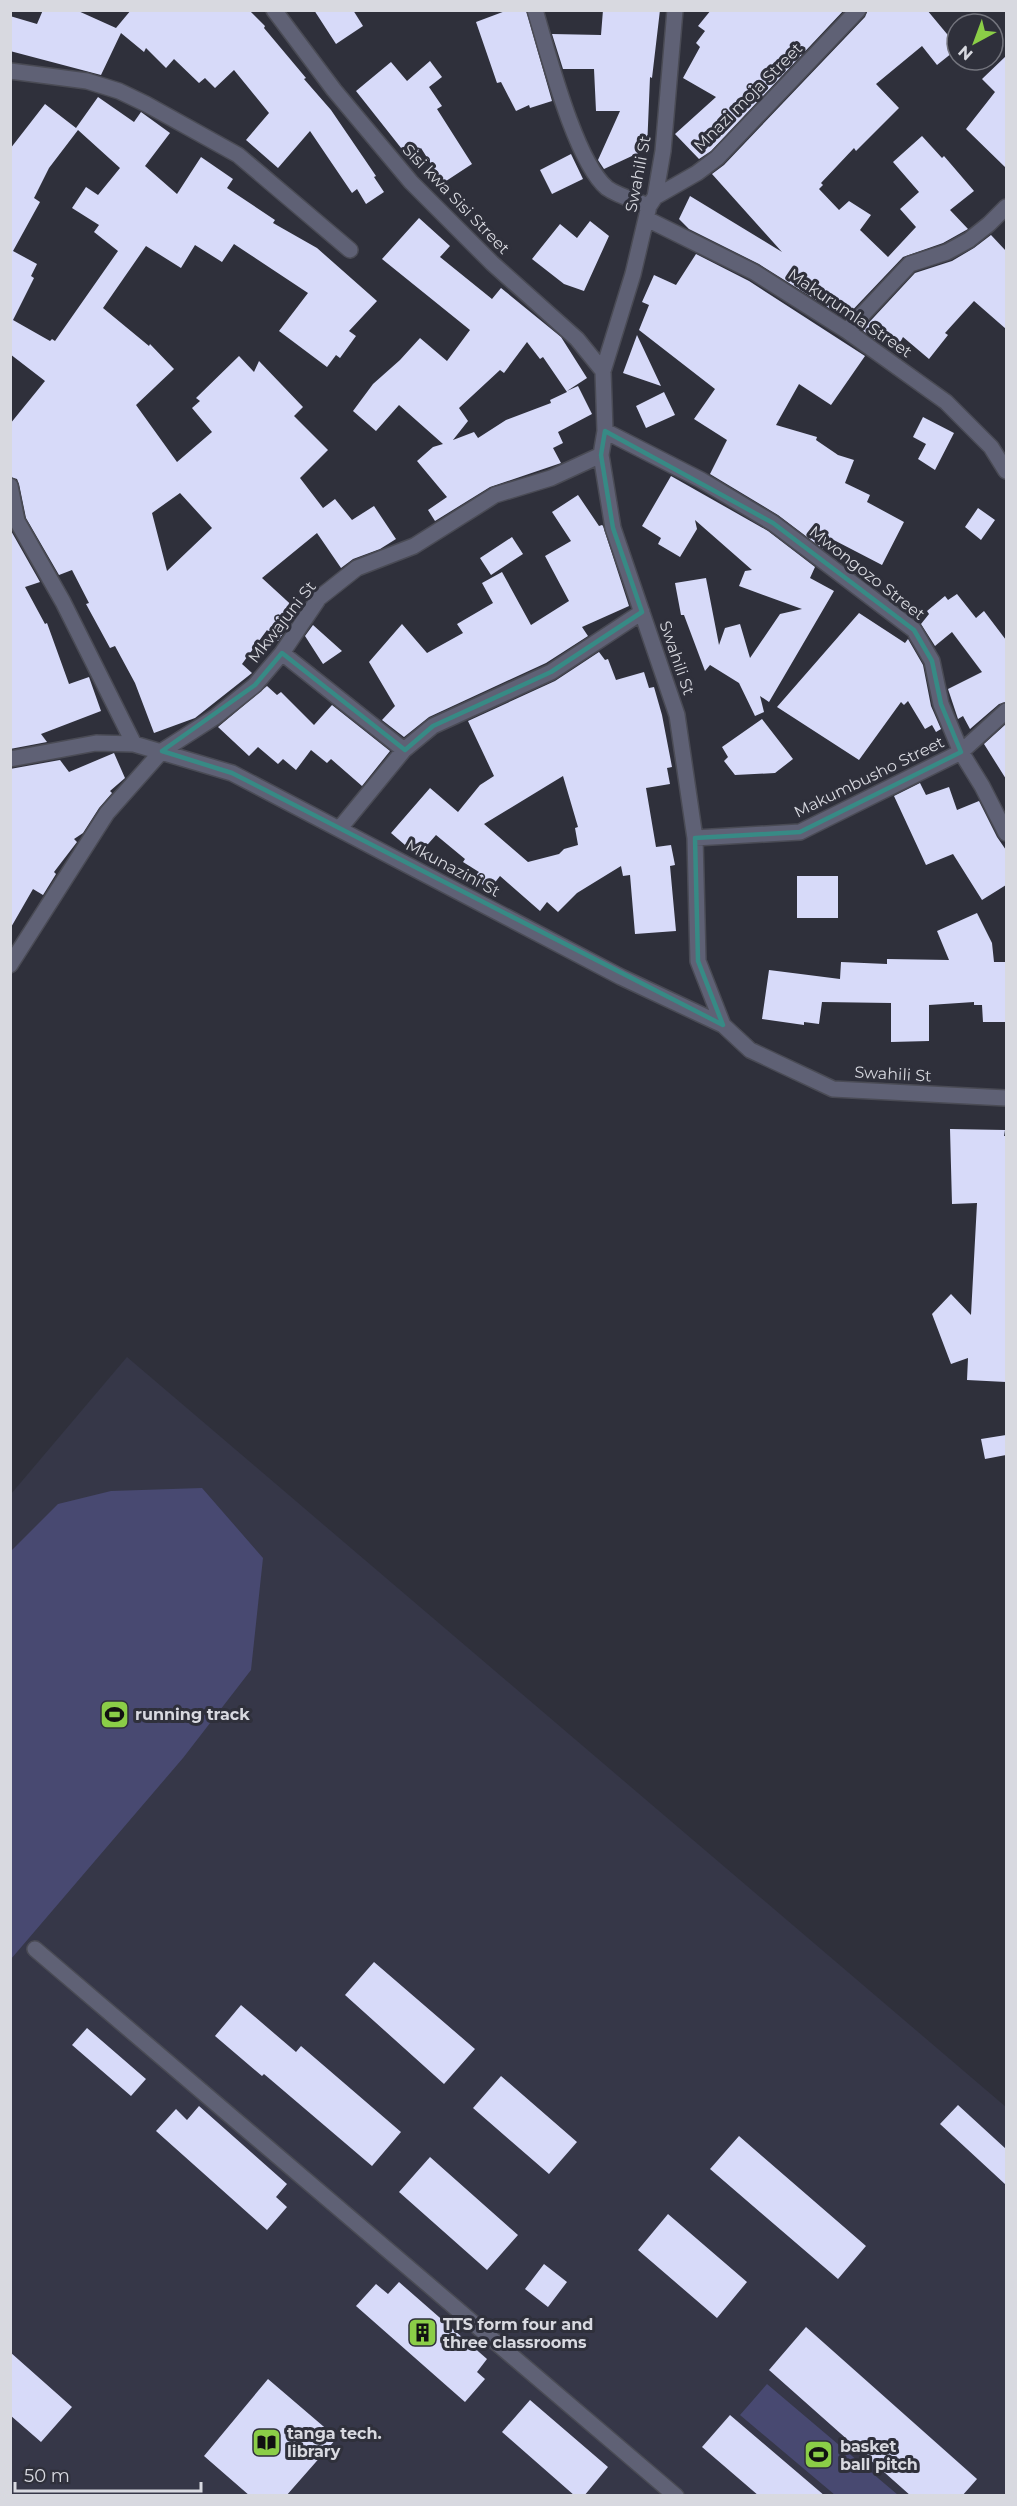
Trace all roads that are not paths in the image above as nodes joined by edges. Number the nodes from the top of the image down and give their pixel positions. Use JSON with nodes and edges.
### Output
{"nodes":[{"id":1,"x":274,"y":10,"type":"edge"},
{"id":2,"x":535,"y":10,"type":"edge"},
{"id":3,"x":675,"y":10,"type":"edge"},
{"id":4,"x":858,"y":10,"type":"edge"},
{"id":5,"x":10,"y":71,"type":"edge"},
{"id":6,"x":650,"y":207,"type":"junction"},
{"id":7,"x":1006,"y":207,"type":"edge"},
{"id":8,"x":350,"y":250,"type":"dead end"},
{"id":9,"x":847,"y":331,"type":"junction"},
{"id":10,"x":603,"y":371,"type":"junction"},
{"id":11,"x":605,"y":431,"type":"junction"},
{"id":12,"x":601,"y":455,"type":"junction"},
{"id":13,"x":1006,"y":471,"type":"edge"},
{"id":14,"x":10,"y":486,"type":"edge"},
{"id":15,"x":642,"y":612,"type":"junction"},
{"id":16,"x":282,"y":653,"type":"junction"},
{"id":17,"x":1006,"y":711,"type":"edge"},
{"id":18,"x":134,"y":744,"type":"junction"},
{"id":19,"x":404,"y":750,"type":"junction"},
{"id":20,"x":162,"y":751,"type":"junction"},
{"id":21,"x":961,"y":752,"type":"junction"},
{"id":22,"x":10,"y":759,"type":"edge"},
{"id":23,"x":340,"y":828,"type":"junction"},
{"id":24,"x":1006,"y":833,"type":"edge"},
{"id":25,"x":695,"y":838,"type":"junction"},
{"id":26,"x":10,"y":965,"type":"edge"},
{"id":27,"x":723,"y":1025,"type":"junction"},
{"id":28,"x":1006,"y":1098,"type":"edge"},
{"id":29,"x":35,"y":1949,"type":"dead end"},
{"id":30,"x":676,"y":2496,"type":"edge"}],
"edges":[{"from":1,"to":10,"type":"street","name":"Sisi kwa Sisi Street"},
{"from":2,"to":6,"type":"street","name":"Makurumla Street"},
{"from":3,"to":6,"type":"street","name":"Swahili St"},
{"from":4,"to":6,"type":"street","name":"Mnazi moja Street"},
{"from":5,"to":8,"type":"street"},
{"from":6,"to":9,"type":"street","name":"Makurumla Street"},
{"from":6,"to":10,"type":"street","name":"Swahili St"},
{"from":7,"to":9,"type":"street"},
{"from":9,"to":13,"type":"street","name":"Makurumla Street"},
{"from":10,"to":11,"type":"street","name":"Swahili St"},
{"from":11,"to":12,"type":"street","name":"Swahili St"},
{"from":11,"to":21,"type":"street","name":"Mwongozo Street"},
{"from":12,"to":15,"type":"street","name":"Swahili St"},
{"from":12,"to":16,"type":"street","name":"Mkwajuni St"},
{"from":14,"to":18,"type":"street"},
{"from":15,"to":19,"type":"street"},
{"from":15,"to":25,"type":"street","name":"Swahili St"},
{"from":16,"to":19,"type":"street"},
{"from":16,"to":20,"type":"street","name":"Mkwajuni St"},
{"from":17,"to":21,"type":"street","name":"Makumbusho Street"},
{"from":18,"to":20,"type":"street","name":"Mkunazini St"},
{"from":18,"to":22,"type":"street","name":"Mkunazini St"},
{"from":19,"to":23,"type":"street"},
{"from":20,"to":23,"type":"street","name":"Mkunazini St"},
{"from":20,"to":26,"type":"street","name":"Mkwajuni St"},
{"from":21,"to":24,"type":"street","name":"Mwongozo Street"},
{"from":21,"to":25,"type":"street","name":"Makumbusho Street"},
{"from":23,"to":27,"type":"street","name":"Mkunazini St"},
{"from":25,"to":27,"type":"street","name":"Swahili St"},
{"from":27,"to":28,"type":"street","name":"Swahili St"},
{"from":29,"to":30,"type":"street"}]}
